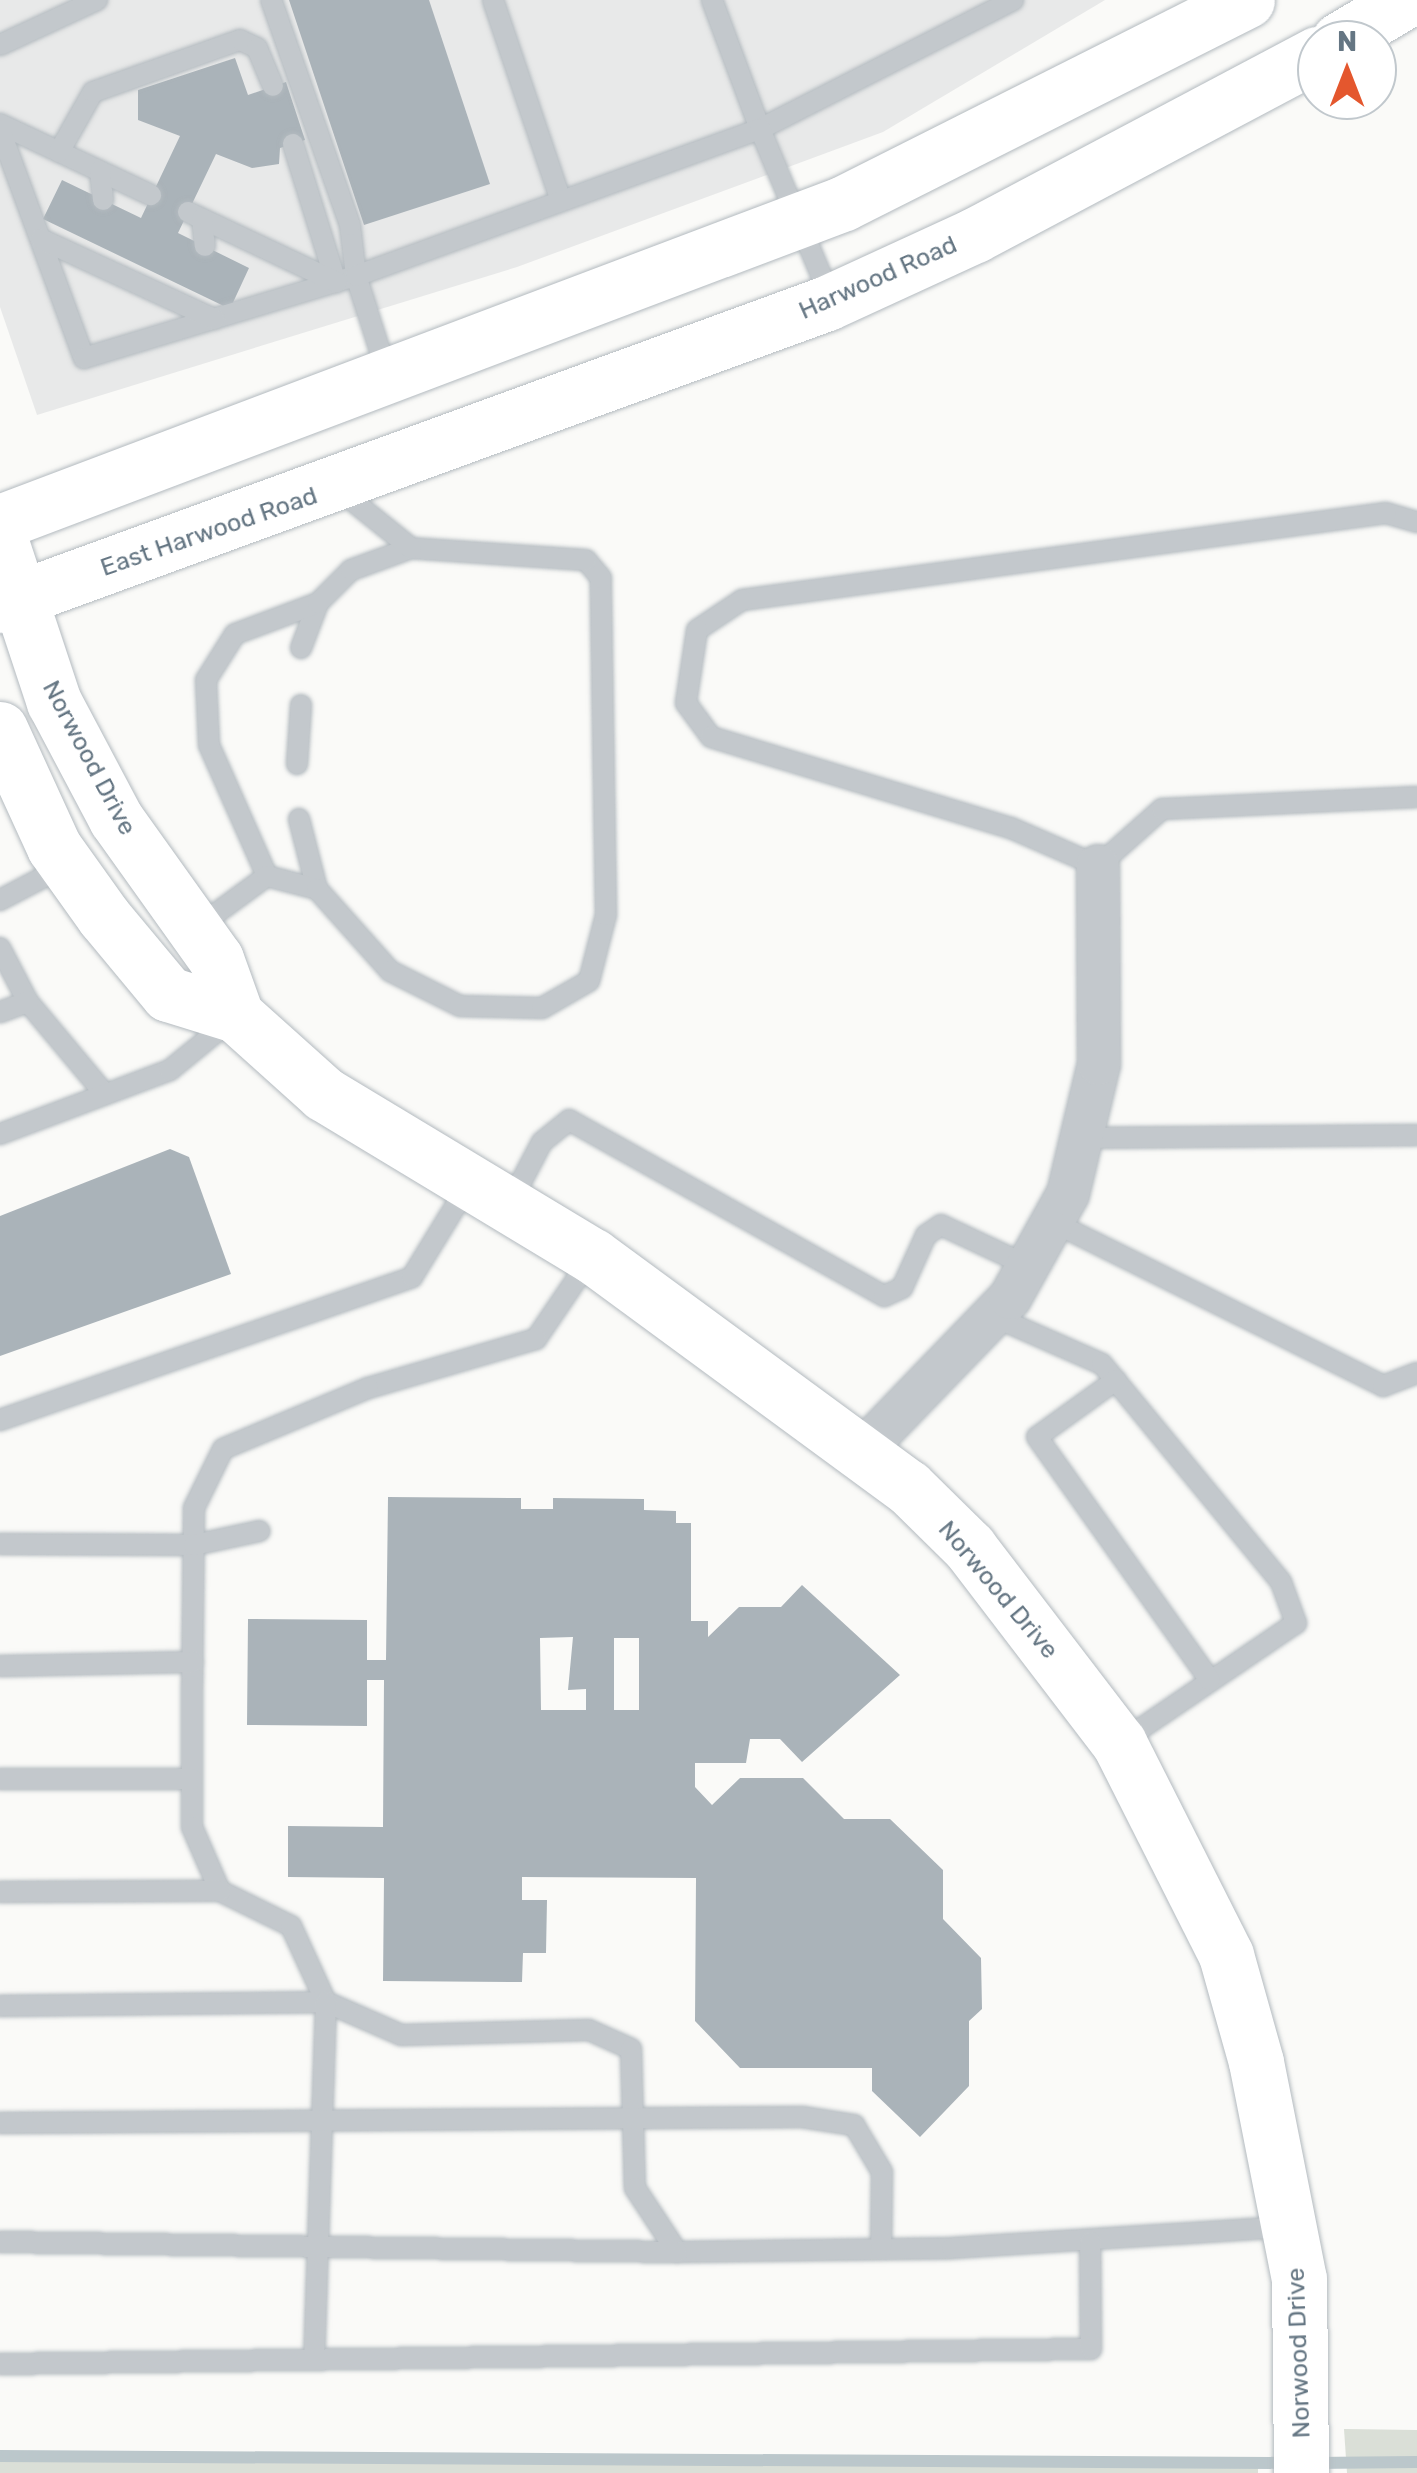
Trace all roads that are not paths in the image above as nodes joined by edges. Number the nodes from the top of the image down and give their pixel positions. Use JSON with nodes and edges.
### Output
{"nodes":[{"id":1,"x":97,"y":0,"type":"edge"},
{"id":2,"x":271,"y":0,"type":"edge"},
{"id":3,"x":493,"y":0,"type":"edge"},
{"id":4,"x":712,"y":0,"type":"edge"},
{"id":5,"x":1013,"y":0,"type":"edge"},
{"id":6,"x":1246,"y":0,"type":"edge"},
{"id":7,"x":1406,"y":0,"type":"edge"},
{"id":8,"x":1373,"y":20,"type":"edge"},
{"id":9,"x":0,"y":44,"type":"edge"},
{"id":10,"x":1297,"y":65,"type":"edge"},
{"id":11,"x":273,"y":86,"type":"dead end"},
{"id":12,"x":0,"y":127,"type":"edge"},
{"id":13,"x":760,"y":130,"type":"junction"},
{"id":14,"x":293,"y":144,"type":"dead end"},
{"id":15,"x":59,"y":152,"type":"junction"},
{"id":16,"x":100,"y":171,"type":"junction"},
{"id":17,"x":151,"y":195,"type":"dead end"},
{"id":18,"x":103,"y":200,"type":"dead end"},
{"id":19,"x":562,"y":201,"type":"junction"},
{"id":20,"x":800,"y":219,"type":"junction"},
{"id":21,"x":41,"y":240,"type":"junction"},
{"id":22,"x":204,"y":246,"type":"dead end"},
{"id":23,"x":346,"y":279,"type":"junction"},
{"id":24,"x":832,"y":300,"type":"junction"},
{"id":25,"x":213,"y":309,"type":"junction"},
{"id":26,"x":388,"y":378,"type":"junction"},
{"id":27,"x":418,"y":458,"type":"joint"},
{"id":28,"x":337,"y":488,"type":"junction"},
{"id":29,"x":0,"y":522,"type":"edge"},
{"id":30,"x":1417,"y":522,"type":"edge"},
{"id":31,"x":0,"y":539,"type":"edge"},
{"id":32,"x":411,"y":548,"type":"junction"},
{"id":33,"x":6,"y":603,"type":"edge"},
{"id":34,"x":318,"y":603,"type":"junction"},
{"id":35,"x":302,"y":648,"type":"dead end"},
{"id":36,"x":302,"y":704,"type":"dead end"},
{"id":37,"x":0,"y":729,"type":"edge"},
{"id":38,"x":298,"y":764,"type":"dead end"},
{"id":39,"x":1417,"y":798,"type":"edge"},
{"id":40,"x":298,"y":819,"type":"dead end"},
{"id":41,"x":67,"y":865,"type":"junction"},
{"id":42,"x":1098,"y":866,"type":"junction"},
{"id":43,"x":267,"y":876,"type":"junction"},
{"id":44,"x":317,"y":889,"type":"junction"},
{"id":45,"x":0,"y":900,"type":"edge"},
{"id":46,"x":194,"y":930,"type":"junction"},
{"id":47,"x":0,"y":948,"type":"edge"},
{"id":48,"x":28,"y":1002,"type":"junction"},
{"id":49,"x":0,"y":1012,"type":"edge"},
{"id":50,"x":236,"y":1015,"type":"junction"},
{"id":51,"x":106,"y":1094,"type":"junction"},
{"id":52,"x":0,"y":1134,"type":"edge"},
{"id":53,"x":1417,"y":1135,"type":"edge"},
{"id":54,"x":1086,"y":1138,"type":"junction"},
{"id":55,"x":488,"y":1196,"type":"junction"},
{"id":56,"x":1053,"y":1222,"type":"junction"},
{"id":57,"x":592,"y":1256,"type":"junction"},
{"id":58,"x":1028,"y":1266,"type":"junction"},
{"id":59,"x":993,"y":1316,"type":"junction"},
{"id":60,"x":1417,"y":1373,"type":"edge"},
{"id":61,"x":1116,"y":1380,"type":"junction"},
{"id":62,"x":0,"y":1420,"type":"edge"},
{"id":63,"x":864,"y":1450,"type":"junction"},
{"id":64,"x":260,"y":1531,"type":"dead end"},
{"id":65,"x":0,"y":1544,"type":"edge"},
{"id":66,"x":194,"y":1545,"type":"junction"},
{"id":67,"x":193,"y":1662,"type":"junction"},
{"id":68,"x":0,"y":1666,"type":"edge"},
{"id":69,"x":1210,"y":1680,"type":"junction"},
{"id":70,"x":1119,"y":1744,"type":"junction"},
{"id":71,"x":0,"y":1779,"type":"edge"},
{"id":72,"x":192,"y":1779,"type":"junction"},
{"id":73,"x":220,"y":1891,"type":"junction"},
{"id":74,"x":0,"y":1892,"type":"edge"},
{"id":75,"x":326,"y":2002,"type":"junction"},
{"id":76,"x":0,"y":2006,"type":"edge"},
{"id":77,"x":634,"y":2121,"type":"junction"},
{"id":78,"x":0,"y":2122,"type":"edge"},
{"id":79,"x":317,"y":2122,"type":"junction"},
{"id":80,"x":1292,"y":2226,"type":"junction"},
{"id":81,"x":316,"y":2240,"type":"junction"},
{"id":82,"x":0,"y":2242,"type":"edge"},
{"id":83,"x":1090,"y":2242,"type":"junction"},
{"id":84,"x":881,"y":2249,"type":"junction"},
{"id":85,"x":677,"y":2252,"type":"junction"},
{"id":86,"x":314,"y":2360,"type":"junction"},
{"id":87,"x":0,"y":2364,"type":"edge"},
{"id":88,"x":1302,"y":2450,"type":"edge"}],
"edges":[{"from":1,"to":9,"type":"lane"},
{"from":2,"to":23,"type":"lane"},
{"from":3,"to":19,"type":"lane"},
{"from":4,"to":13,"type":"lane"},
{"from":5,"to":13,"type":"lane"},
{"from":6,"to":20,"type":"main road"},
{"from":7,"to":8,"type":"main road"},
{"from":10,"to":24,"type":"main road","name":"Harwood Road"},
{"from":11,"to":15,"type":"lane"},
{"from":12,"to":15,"type":"lane"},
{"from":12,"to":21,"type":"lane"},
{"from":13,"to":19,"type":"lane"},
{"from":13,"to":20,"type":"lane"},
{"from":14,"to":23,"type":"lane"},
{"from":15,"to":16,"type":"lane"},
{"from":16,"to":17,"type":"lane"},
{"from":16,"to":18,"type":"lane"},
{"from":19,"to":23,"type":"lane"},
{"from":20,"to":24,"type":"lane"},
{"from":20,"to":26,"type":"main road"},
{"from":21,"to":25,"type":"lane"},
{"from":21,"to":25,"type":"lane"},
{"from":22,"to":23,"type":"lane"},
{"from":23,"to":25,"type":"lane"},
{"from":23,"to":26,"type":"lane"},
{"from":24,"to":27,"type":"main road","name":"Harwood Road"},
{"from":26,"to":29,"type":"main road"},
{"from":27,"to":28,"type":"main road","name":"East Harwood Road"},
{"from":28,"to":32,"type":"lane"},
{"from":28,"to":33,"type":"main road","name":"East Harwood Road"},
{"from":30,"to":42,"type":"lane"},
{"from":31,"to":33,"type":"main road","name":"Norwood Drive"},
{"from":32,"to":34,"type":"lane"},
{"from":32,"to":44,"type":"lane"},
{"from":33,"to":46,"type":"main road","name":"Norwood Drive"},
{"from":34,"to":35,"type":"lane"},
{"from":34,"to":43,"type":"lane"},
{"from":36,"to":38,"type":"lane"},
{"from":37,"to":41,"type":"main road","name":"Norwood Drive"},
{"from":39,"to":42,"type":"lane"},
{"from":40,"to":44,"type":"lane"},
{"from":41,"to":45,"type":"lane"},
{"from":41,"to":50,"type":"main road","name":"Norwood Drive"},
{"from":42,"to":54,"type":"street"},
{"from":43,"to":44,"type":"lane"},
{"from":43,"to":46,"type":"lane"},
{"from":46,"to":50,"type":"main road","name":"Norwood Drive"},
{"from":47,"to":48,"type":"lane"},
{"from":48,"to":49,"type":"lane"},
{"from":48,"to":51,"type":"lane"},
{"from":50,"to":51,"type":"lane"},
{"from":50,"to":55,"type":"main road","name":"Norwood Drive"},
{"from":51,"to":52,"type":"lane"},
{"from":53,"to":54,"type":"lane"},
{"from":54,"to":56,"type":"street"},
{"from":55,"to":57,"type":"main road","name":"Norwood Drive"},
{"from":55,"to":58,"type":"lane"},
{"from":55,"to":62,"type":"lane"},
{"from":56,"to":58,"type":"street"},
{"from":56,"to":60,"type":"lane"},
{"from":57,"to":63,"type":"main road","name":"Norwood Drive"},
{"from":57,"to":66,"type":"lane"},
{"from":58,"to":59,"type":"street"},
{"from":59,"to":61,"type":"lane"},
{"from":59,"to":63,"type":"street"},
{"from":61,"to":69,"type":"lane"},
{"from":61,"to":69,"type":"lane"},
{"from":63,"to":70,"type":"main road","name":"Norwood Drive"},
{"from":64,"to":66,"type":"lane"},
{"from":65,"to":66,"type":"lane"},
{"from":66,"to":67,"type":"lane"},
{"from":67,"to":68,"type":"lane"},
{"from":67,"to":72,"type":"lane"},
{"from":69,"to":70,"type":"lane"},
{"from":70,"to":80,"type":"main road","name":"Norwood Drive"},
{"from":71,"to":72,"type":"lane"},
{"from":72,"to":73,"type":"lane"},
{"from":73,"to":74,"type":"lane"},
{"from":73,"to":75,"type":"lane"},
{"from":75,"to":76,"type":"lane"},
{"from":75,"to":77,"type":"lane"},
{"from":75,"to":79,"type":"lane"},
{"from":77,"to":79,"type":"lane"},
{"from":77,"to":84,"type":"lane"},
{"from":77,"to":85,"type":"lane"},
{"from":78,"to":79,"type":"lane"},
{"from":79,"to":81,"type":"lane"},
{"from":80,"to":83,"type":"lane"},
{"from":80,"to":88,"type":"main road","name":"Norwood Drive"},
{"from":81,"to":82,"type":"lane"},
{"from":81,"to":85,"type":"lane"},
{"from":81,"to":86,"type":"lane"},
{"from":83,"to":84,"type":"lane"},
{"from":83,"to":86,"type":"lane"},
{"from":84,"to":85,"type":"lane"},
{"from":86,"to":87,"type":"lane"}]}
